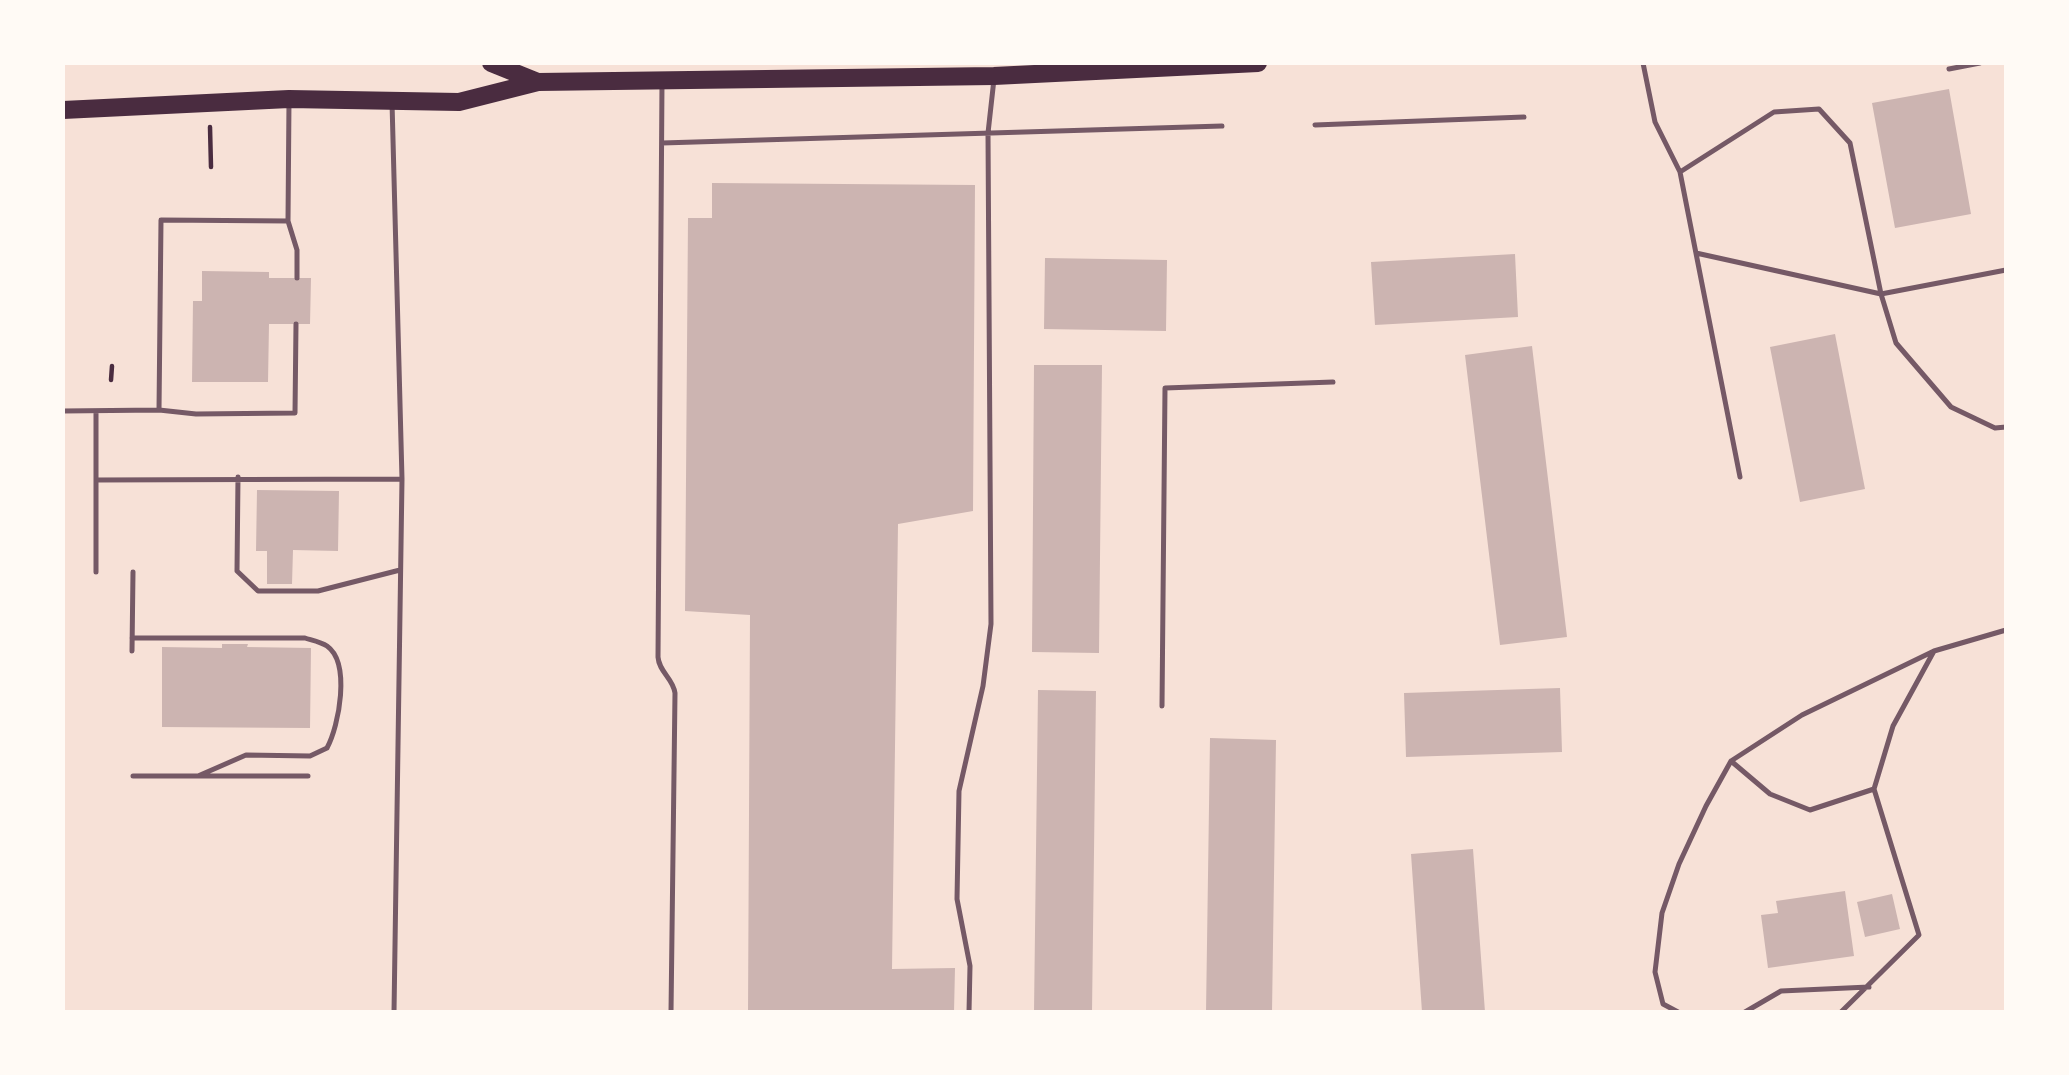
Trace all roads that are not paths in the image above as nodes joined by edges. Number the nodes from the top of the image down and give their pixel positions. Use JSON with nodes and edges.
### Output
{"nodes":[{"id":1,"x":491,"y":63,"type":"edge"},
{"id":2,"x":1258,"y":63,"type":"edge"},
{"id":3,"x":1643,"y":63,"type":"edge"},
{"id":4,"x":1980,"y":63,"type":"edge"},
{"id":5,"x":1949,"y":69,"type":"dead end"},
{"id":6,"x":994,"y":76,"type":"junction"},
{"id":7,"x":662,"y":80,"type":"junction"},
{"id":8,"x":538,"y":82,"type":"junction"},
{"id":9,"x":289,"y":99,"type":"junction"},
{"id":10,"x":391,"y":99,"type":"junction"},
{"id":11,"x":63,"y":110,"type":"edge"},
{"id":12,"x":1524,"y":117,"type":"dead end"},
{"id":13,"x":1315,"y":125,"type":"dead end"},
{"id":14,"x":1222,"y":126,"type":"dead end"},
{"id":15,"x":988,"y":133,"type":"junction"},
{"id":16,"x":662,"y":143,"type":"junction"},
{"id":17,"x":1679,"y":172,"type":"junction"},
{"id":18,"x":288,"y":221,"type":"junction"},
{"id":19,"x":1696,"y":253,"type":"junction"},
{"id":20,"x":2006,"y":270,"type":"edge"},
{"id":21,"x":297,"y":278,"type":"dead end"},
{"id":22,"x":1881,"y":294,"type":"junction"},
{"id":23,"x":296,"y":324,"type":"dead end"},
{"id":24,"x":1333,"y":382,"type":"dead end"},
{"id":25,"x":159,"y":410,"type":"junction"},
{"id":26,"x":63,"y":411,"type":"edge"},
{"id":27,"x":96,"y":411,"type":"junction"},
{"id":28,"x":2006,"y":427,"type":"edge"},
{"id":29,"x":238,"y":477,"type":"junction"},
{"id":30,"x":1740,"y":477,"type":"dead end"},
{"id":31,"x":401,"y":479,"type":"junction"},
{"id":32,"x":96,"y":480,"type":"junction"},
{"id":33,"x":400,"y":570,"type":"junction"},
{"id":34,"x":96,"y":572,"type":"dead end"},
{"id":35,"x":133,"y":572,"type":"dead end"},
{"id":36,"x":2006,"y":630,"type":"edge"},
{"id":37,"x":132,"y":638,"type":"junction"},
{"id":38,"x":132,"y":651,"type":"dead end"},
{"id":39,"x":1934,"y":651,"type":"junction"},
{"id":40,"x":1162,"y":706,"type":"dead end"},
{"id":41,"x":1731,"y":761,"type":"junction"},
{"id":42,"x":133,"y":776,"type":"dead end"},
{"id":43,"x":198,"y":776,"type":"junction"},
{"id":44,"x":308,"y":776,"type":"dead end"},
{"id":45,"x":1874,"y":789,"type":"junction"},
{"id":46,"x":1869,"y":986,"type":"junction"},
{"id":47,"x":394,"y":1012,"type":"edge"},
{"id":48,"x":671,"y":1012,"type":"edge"},
{"id":49,"x":969,"y":1012,"type":"edge"},
{"id":50,"x":1678,"y":1012,"type":"edge"},
{"id":51,"x":1745,"y":1012,"type":"edge"},
{"id":52,"x":1841,"y":1012,"type":"edge"}],
"edges":[{"from":1,"to":8,"type":"main road"},
{"from":2,"to":6,"type":"main road"},
{"from":3,"to":17,"type":"lane"},
{"from":4,"to":5,"type":"lane"},
{"from":6,"to":7,"type":"main road"},
{"from":6,"to":15,"type":"lane"},
{"from":7,"to":8,"type":"main road"},
{"from":7,"to":16,"type":"lane"},
{"from":8,"to":10,"type":"main road"},
{"from":9,"to":10,"type":"main road"},
{"from":9,"to":11,"type":"main road"},
{"from":9,"to":18,"type":"lane"},
{"from":10,"to":31,"type":"lane"},
{"from":12,"to":13,"type":"lane"},
{"from":14,"to":15,"type":"lane"},
{"from":15,"to":16,"type":"lane"},
{"from":15,"to":49,"type":"lane"},
{"from":16,"to":48,"type":"lane"},
{"from":17,"to":19,"type":"lane"},
{"from":17,"to":22,"type":"lane"},
{"from":18,"to":21,"type":"lane"},
{"from":18,"to":25,"type":"lane"},
{"from":19,"to":22,"type":"lane"},
{"from":19,"to":30,"type":"lane"},
{"from":20,"to":22,"type":"lane"},
{"from":22,"to":28,"type":"lane"},
{"from":23,"to":25,"type":"lane"},
{"from":24,"to":40,"type":"lane"},
{"from":25,"to":27,"type":"lane"},
{"from":26,"to":27,"type":"lane"},
{"from":27,"to":32,"type":"lane"},
{"from":29,"to":31,"type":"lane"},
{"from":29,"to":32,"type":"lane"},
{"from":29,"to":33,"type":"lane"},
{"from":31,"to":33,"type":"lane"},
{"from":32,"to":34,"type":"lane"},
{"from":33,"to":47,"type":"lane"},
{"from":35,"to":37,"type":"lane"},
{"from":36,"to":39,"type":"lane"},
{"from":37,"to":38,"type":"lane"},
{"from":37,"to":43,"type":"lane"},
{"from":39,"to":41,"type":"lane"},
{"from":39,"to":45,"type":"lane"},
{"from":41,"to":45,"type":"lane"},
{"from":41,"to":50,"type":"lane"},
{"from":42,"to":43,"type":"lane"},
{"from":43,"to":44,"type":"lane"},
{"from":45,"to":46,"type":"lane"},
{"from":46,"to":51,"type":"lane"},
{"from":46,"to":52,"type":"lane"}]}
